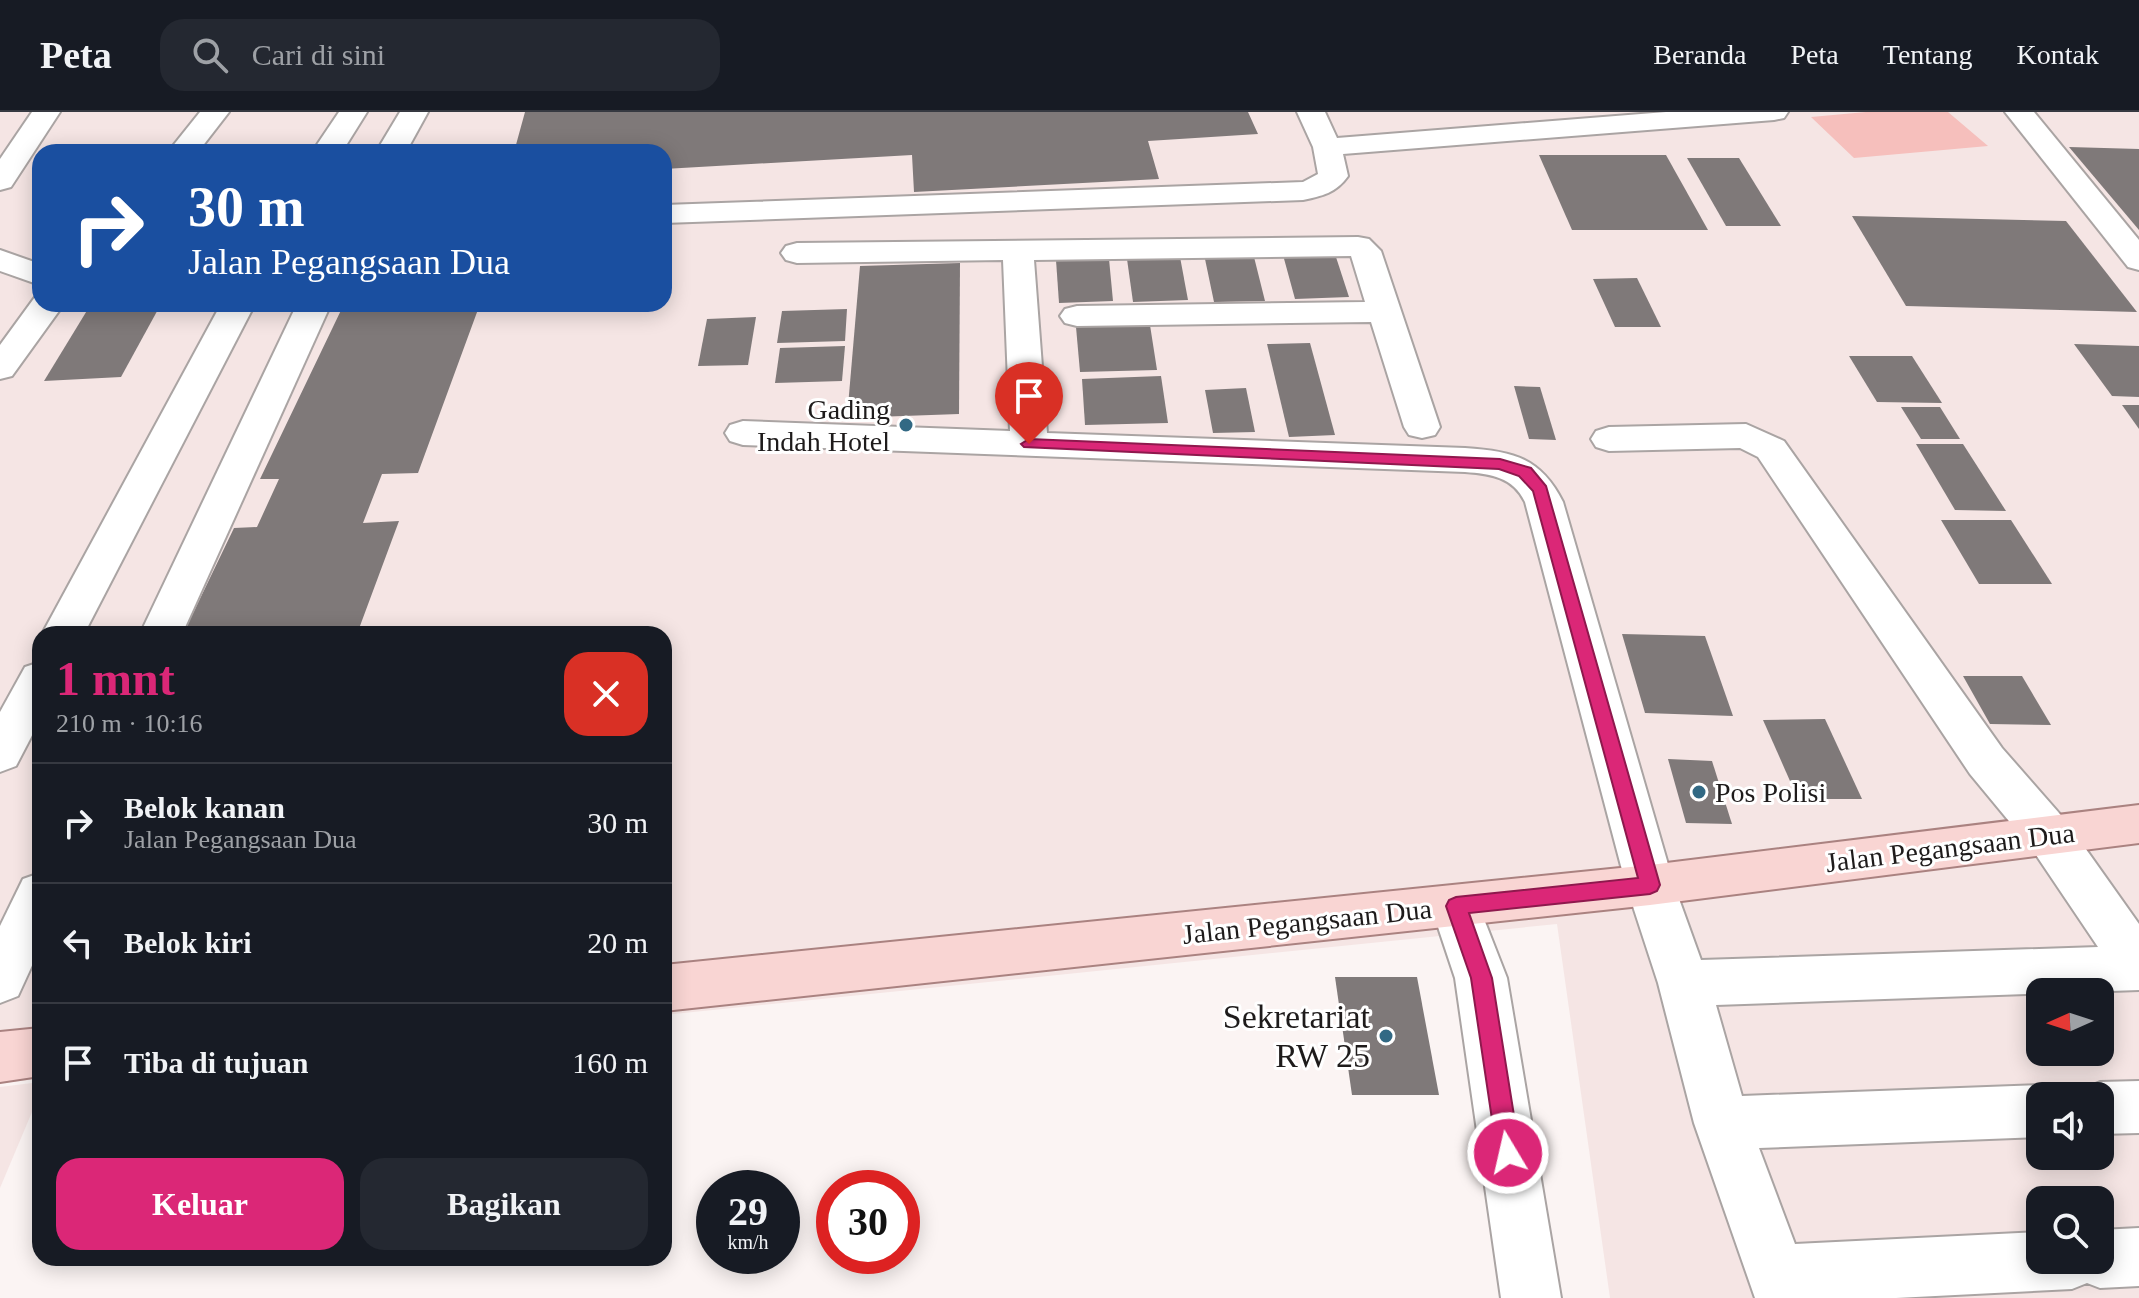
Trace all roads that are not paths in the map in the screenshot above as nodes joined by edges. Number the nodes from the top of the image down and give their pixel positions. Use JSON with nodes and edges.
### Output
{"nodes":[{"id":1,"x":46,"y":112,"type":"edge"},
{"id":2,"x":215,"y":112,"type":"edge"},
{"id":3,"x":353,"y":112,"type":"edge"},
{"id":4,"x":414,"y":112,"type":"edge"},
{"id":5,"x":1311,"y":112,"type":"edge"},
{"id":6,"x":1774,"y":112,"type":"edge"},
{"id":7,"x":2019,"y":112,"type":"edge"},
{"id":8,"x":189,"y":144,"type":"edge"},
{"id":9,"x":332,"y":144,"type":"edge"},
{"id":10,"x":396,"y":144,"type":"edge"},
{"id":11,"x":1327,"y":147,"type":"junction"},
{"id":12,"x":0,"y":181,"type":"edge"},
{"id":13,"x":672,"y":214,"type":"edge"},
{"id":14,"x":1018,"y":251,"type":"junction"},
{"id":15,"x":797,"y":253,"type":"dead end"},
{"id":16,"x":2139,"y":260,"type":"edge"},
{"id":17,"x":41,"y":312,"type":"edge"},
{"id":18,"x":234,"y":312,"type":"edge"},
{"id":19,"x":310,"y":312,"type":"edge"},
{"id":20,"x":1384,"y":312,"type":"junction"},
{"id":21,"x":1077,"y":316,"type":"dead end"},
{"id":22,"x":0,"y":369,"type":"edge"},
{"id":23,"x":1422,"y":427,"type":"dead end"},
{"id":24,"x":743,"y":433,"type":"dead end"},
{"id":25,"x":1609,"y":439,"type":"dead end"},
{"id":26,"x":1029,"y":444,"type":"junction"},
{"id":27,"x":67,"y":626,"type":"edge"},
{"id":28,"x":165,"y":626,"type":"edge"},
{"id":29,"x":32,"y":693,"type":"edge"},
{"id":30,"x":0,"y":754,"type":"edge"},
{"id":31,"x":2139,"y":824,"type":"edge"},
{"id":32,"x":2049,"y":835,"type":"junction"},
{"id":33,"x":1650,"y":885,"type":"junction"},
{"id":34,"x":1456,"y":906,"type":"junction"},
{"id":35,"x":32,"y":911,"type":"edge"},
{"id":36,"x":2139,"y":966,"type":"edge"},
{"id":37,"x":0,"y":980,"type":"edge"},
{"id":38,"x":1684,"y":983,"type":"junction"},
{"id":39,"x":672,"y":987,"type":"edge"},
{"id":40,"x":32,"y":1053,"type":"edge"},
{"id":41,"x":0,"y":1057,"type":"edge"},
{"id":42,"x":2139,"y":1107,"type":"edge"},
{"id":43,"x":2114,"y":1108,"type":"edge"},
{"id":44,"x":2026,"y":1112,"type":"edge"},
{"id":45,"x":1722,"y":1123,"type":"junction"},
{"id":46,"x":2139,"y":1257,"type":"edge"},
{"id":47,"x":2114,"y":1258,"type":"edge"},
{"id":48,"x":2026,"y":1264,"type":"edge"},
{"id":49,"x":1782,"y":1286,"type":"edge"},
{"id":50,"x":1531,"y":1298,"type":"edge"}],
"edges":[{"from":1,"to":12,"type":"street"},
{"from":2,"to":8,"type":"street"},
{"from":3,"to":9,"type":"street"},
{"from":4,"to":10,"type":"street"},
{"from":5,"to":11,"type":"street"},
{"from":6,"to":11,"type":"street"},
{"from":7,"to":16,"type":"street"},
{"from":11,"to":13,"type":"street"},
{"from":14,"to":15,"type":"street"},
{"from":14,"to":20,"type":"street"},
{"from":14,"to":26,"type":"street"},
{"from":17,"to":22,"type":"street"},
{"from":18,"to":27,"type":"street"},
{"from":19,"to":28,"type":"street"},
{"from":20,"to":21,"type":"street"},
{"from":20,"to":23,"type":"street"},
{"from":24,"to":26,"type":"street"},
{"from":25,"to":32,"type":"street"},
{"from":26,"to":33,"type":"street"},
{"from":29,"to":30,"type":"street"},
{"from":31,"to":32,"type":"main road","name":"Jalan Pegangsaan Dua"},
{"from":32,"to":33,"type":"main road","name":"Jalan Pegangsaan Dua"},
{"from":32,"to":36,"type":"street"},
{"from":33,"to":34,"type":"main road","name":"Jalan Pegangsaan Dua"},
{"from":33,"to":38,"type":"street"},
{"from":34,"to":39,"type":"main road","name":"Jalan Pegangsaan Dua"},
{"from":34,"to":50,"type":"street"},
{"from":35,"to":37,"type":"street"},
{"from":36,"to":38,"type":"street"},
{"from":38,"to":45,"type":"street"},
{"from":40,"to":41,"type":"main road"},
{"from":42,"to":43,"type":"street"},
{"from":44,"to":45,"type":"street"},
{"from":45,"to":49,"type":"street"},
{"from":46,"to":47,"type":"street"},
{"from":48,"to":49,"type":"street"}]}
